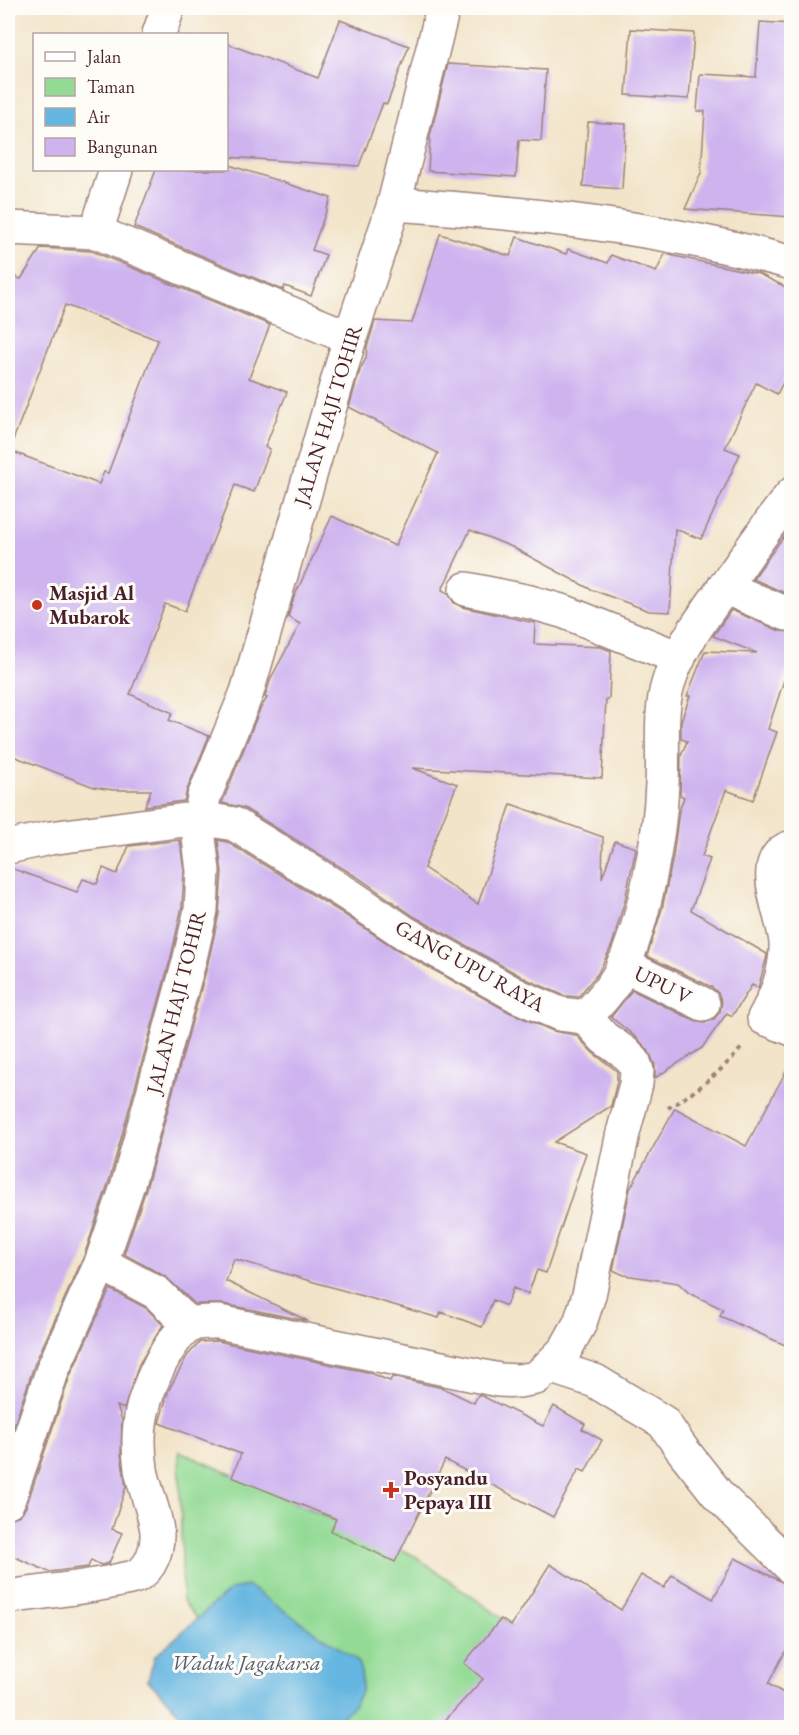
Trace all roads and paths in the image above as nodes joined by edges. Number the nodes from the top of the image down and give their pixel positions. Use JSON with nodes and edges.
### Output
{"nodes":[{"id":1,"x":168,"y":8,"type":"edge"},
{"id":2,"x":443,"y":8,"type":"edge"},
{"id":3,"x":159,"y":33,"type":"edge"},
{"id":4,"x":116,"y":171,"type":"edge"},
{"id":5,"x":394,"y":204,"type":"junction"},
{"id":6,"x":8,"y":228,"type":"edge"},
{"id":7,"x":96,"y":232,"type":"junction"},
{"id":8,"x":792,"y":263,"type":"edge"},
{"id":9,"x":350,"y":338,"type":"junction"},
{"id":10,"x":792,"y":494,"type":"edge"},
{"id":11,"x":724,"y":587,"type":"junction"},
{"id":12,"x":466,"y":589,"type":"dead end"},
{"id":13,"x":787,"y":614,"type":"dead end"},
{"id":14,"x":679,"y":658,"type":"junction"},
{"id":15,"x":200,"y":818,"type":"junction"},
{"id":16,"x":8,"y":847,"type":"edge"},
{"id":17,"x":792,"y":847,"type":"edge"},
{"id":18,"x":623,"y":965,"type":"junction"},
{"id":19,"x":703,"y":1004,"type":"dead end"},
{"id":20,"x":585,"y":1017,"type":"junction"},
{"id":21,"x":778,"y":1023,"type":"edge"},
{"id":22,"x":623,"y":1134,"type":"junction"},
{"id":23,"x":100,"y":1263,"type":"junction"},
{"id":24,"x":189,"y":1325,"type":"junction"},
{"id":25,"x":549,"y":1366,"type":"junction"},
{"id":26,"x":8,"y":1501,"type":"edge"},
{"id":27,"x":792,"y":1568,"type":"edge"},
{"id":28,"x":8,"y":1597,"type":"edge"}],
"edges":[{"from":1,"to":3,"type":"street"},
{"from":2,"to":5,"type":"street","name":"JALAN HAJI TOHIR"},
{"from":4,"to":7,"type":"street"},
{"from":5,"to":8,"type":"street"},
{"from":5,"to":9,"type":"street","name":"JALAN HAJI TOHIR"},
{"from":6,"to":7,"type":"street"},
{"from":7,"to":9,"type":"street"},
{"from":9,"to":15,"type":"street","name":"JALAN HAJI TOHIR"},
{"from":10,"to":11,"type":"street"},
{"from":11,"to":13,"type":"street"},
{"from":11,"to":14,"type":"street"},
{"from":12,"to":14,"type":"street"},
{"from":14,"to":18,"type":"street"},
{"from":15,"to":16,"type":"street"},
{"from":15,"to":20,"type":"street","name":"GANG UPU RAYA"},
{"from":15,"to":23,"type":"street","name":"JALAN HAJI TOHIR"},
{"from":17,"to":21,"type":"street"},
{"from":18,"to":19,"type":"street","name":"UPU V"},
{"from":18,"to":20,"type":"street"},
{"from":20,"to":22,"type":"street"},
{"from":21,"to":22,"type":"path"},
{"from":22,"to":25,"type":"street"},
{"from":23,"to":24,"type":"street"},
{"from":23,"to":26,"type":"street","name":"JALAN HAJI TOHIR"},
{"from":24,"to":25,"type":"street"},
{"from":24,"to":28,"type":"street"},
{"from":25,"to":27,"type":"street"}]}
